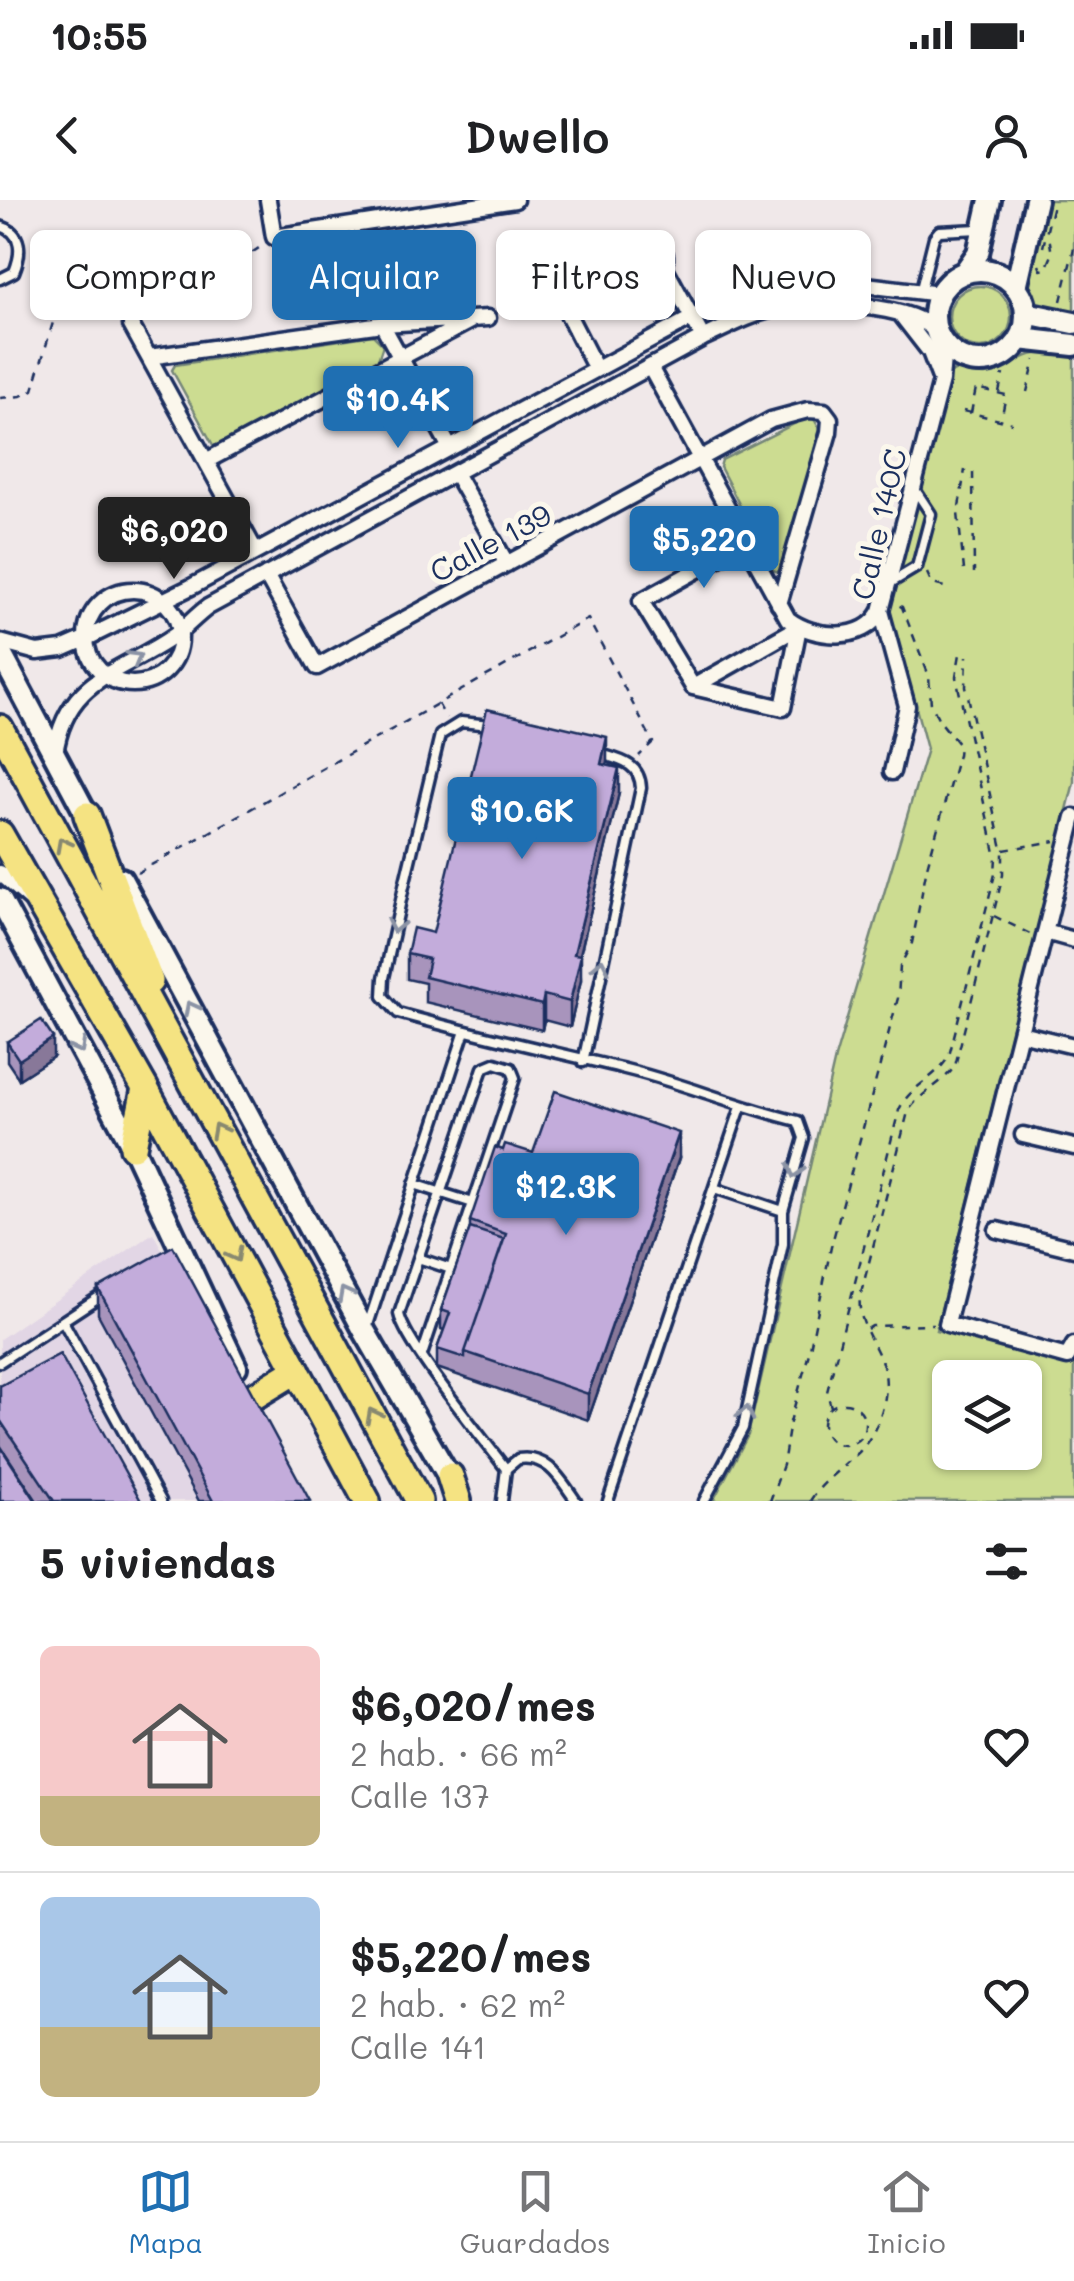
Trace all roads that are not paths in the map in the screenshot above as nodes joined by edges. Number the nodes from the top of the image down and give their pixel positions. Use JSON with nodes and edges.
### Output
{"nodes":[{"id":1,"x":268,"y":200,"type":"edge"},
{"id":2,"x":515,"y":200,"type":"edge"},
{"id":3,"x":990,"y":200,"type":"edge"},
{"id":4,"x":1036,"y":200,"type":"edge"},
{"id":5,"x":0,"y":226,"type":"edge"},
{"id":6,"x":983,"y":230,"type":"junction"},
{"id":7,"x":964,"y":274,"type":"junction"},
{"id":8,"x":0,"y":279,"type":"edge"},
{"id":9,"x":1016,"y":287,"type":"junction"},
{"id":10,"x":675,"y":288,"type":"edge"},
{"id":11,"x":930,"y":293,"type":"junction"},
{"id":12,"x":1026,"y":313,"type":"junction"},
{"id":13,"x":902,"y":315,"type":"junction"},
{"id":14,"x":1067,"y":315,"type":"edge"},
{"id":15,"x":692,"y":318,"type":"junction"},
{"id":16,"x":571,"y":320,"type":"edge"},
{"id":17,"x":382,"y":324,"type":"junction"},
{"id":18,"x":131,"y":325,"type":"dead end"},
{"id":19,"x":703,"y":338,"type":"junction"},
{"id":20,"x":941,"y":339,"type":"junction"},
{"id":21,"x":1020,"y":339,"type":"junction"},
{"id":22,"x":1074,"y":345,"type":"edge"},
{"id":23,"x":149,"y":357,"type":"junction"},
{"id":24,"x":399,"y":358,"type":"junction"},
{"id":25,"x":650,"y":367,"type":"junction"},
{"id":26,"x":596,"y":369,"type":"junction"},
{"id":27,"x":941,"y":381,"type":"junction"},
{"id":28,"x":523,"y":408,"type":"junction"},
{"id":29,"x":536,"y":429,"type":"junction"},
{"id":30,"x":450,"y":448,"type":"junction"},
{"id":31,"x":701,"y":459,"type":"junction"},
{"id":32,"x":206,"y":460,"type":"junction"},
{"id":33,"x":455,"y":473,"type":"junction"},
{"id":34,"x":380,"y":486,"type":"junction"},
{"id":35,"x":914,"y":488,"type":"junction"},
{"id":36,"x":393,"y":506,"type":"junction"},
{"id":37,"x":746,"y":543,"type":"junction"},
{"id":38,"x":256,"y":552,"type":"junction"},
{"id":39,"x":506,"y":564,"type":"junction"},
{"id":40,"x":266,"y":576,"type":"junction"},
{"id":41,"x":885,"y":598,"type":"junction"},
{"id":42,"x":162,"y":600,"type":"junction"},
{"id":43,"x":779,"y":604,"type":"junction"},
{"id":44,"x":799,"y":627,"type":"junction"},
{"id":45,"x":180,"y":632,"type":"junction"},
{"id":46,"x":84,"y":639,"type":"junction"},
{"id":47,"x":0,"y":642,"type":"edge"},
{"id":48,"x":0,"y":652,"type":"edge"},
{"id":49,"x":104,"y":676,"type":"junction"},
{"id":50,"x":693,"y":687,"type":"junction"},
{"id":51,"x":499,"y":726,"type":"edge"},
{"id":52,"x":0,"y":728,"type":"edge"},
{"id":53,"x":585,"y":750,"type":"edge"},
{"id":54,"x":55,"y":754,"type":"junction"},
{"id":55,"x":892,"y":772,"type":"dead end"},
{"id":56,"x":86,"y":815,"type":"junction"},
{"id":57,"x":1074,"y":817,"type":"edge"},
{"id":58,"x":0,"y":834,"type":"edge"},
{"id":59,"x":1072,"y":836,"type":"edge"},
{"id":60,"x":0,"y":873,"type":"edge"},
{"id":61,"x":0,"y":899,"type":"edge"},
{"id":62,"x":42,"y":910,"type":"junction"},
{"id":63,"x":1044,"y":936,"type":"junction"},
{"id":64,"x":1074,"y":940,"type":"edge"},
{"id":65,"x":465,"y":1031,"type":"junction"},
{"id":66,"x":1020,"y":1033,"type":"junction"},
{"id":67,"x":170,"y":1042,"type":"junction"},
{"id":68,"x":1074,"y":1046,"type":"edge"},
{"id":69,"x":583,"y":1062,"type":"junction"},
{"id":70,"x":146,"y":1088,"type":"junction"},
{"id":71,"x":741,"y":1107,"type":"junction"},
{"id":72,"x":1024,"y":1136,"type":"dead end"},
{"id":73,"x":133,"y":1147,"type":"junction"},
{"id":74,"x":1074,"y":1148,"type":"edge"},
{"id":75,"x":414,"y":1184,"type":"junction"},
{"id":76,"x":714,"y":1188,"type":"junction"},
{"id":77,"x":440,"y":1192,"type":"junction"},
{"id":78,"x":473,"y":1204,"type":"junction"},
{"id":79,"x":784,"y":1210,"type":"junction"},
{"id":80,"x":997,"y":1230,"type":"dead end"},
{"id":81,"x":1074,"y":1248,"type":"edge"},
{"id":82,"x":418,"y":1258,"type":"junction"},
{"id":83,"x":451,"y":1269,"type":"junction"},
{"id":84,"x":112,"y":1288,"type":"edge"},
{"id":85,"x":63,"y":1322,"type":"junction"},
{"id":86,"x":366,"y":1332,"type":"junction"},
{"id":87,"x":1074,"y":1345,"type":"edge"},
{"id":88,"x":422,"y":1355,"type":"junction"},
{"id":89,"x":0,"y":1362,"type":"edge"},
{"id":90,"x":297,"y":1370,"type":"junction"},
{"id":91,"x":256,"y":1406,"type":"joint"},
{"id":92,"x":506,"y":1469,"type":"junction"},
{"id":93,"x":450,"y":1476,"type":"joint"},
{"id":94,"x":161,"y":1501,"type":"edge"},
{"id":95,"x":367,"y":1501,"type":"edge"},
{"id":96,"x":419,"y":1501,"type":"edge"},
{"id":97,"x":460,"y":1501,"type":"edge"},
{"id":98,"x":502,"y":1501,"type":"edge"},
{"id":99,"x":576,"y":1501,"type":"edge"},
{"id":100,"x":608,"y":1501,"type":"edge"},
{"id":101,"x":704,"y":1501,"type":"edge"}],
"edges":[{"from":1,"to":2,"type":"street"},
{"from":3,"to":6,"type":"main road"},
{"from":4,"to":9,"type":"main road"},
{"from":5,"to":8,"type":"lane"},
{"from":6,"to":7,"type":"main road"},
{"from":6,"to":11,"type":"lane"},
{"from":7,"to":9,"type":"main road"},
{"from":7,"to":11,"type":"main road"},
{"from":9,"to":12,"type":"main road"},
{"from":10,"to":15,"type":"street"},
{"from":11,"to":15,"type":"street"},
{"from":11,"to":20,"type":"main road"},
{"from":12,"to":14,"type":"main road"},
{"from":12,"to":21,"type":"main road"},
{"from":13,"to":19,"type":"street"},
{"from":13,"to":20,"type":"street"},
{"from":13,"to":27,"type":"street"},
{"from":15,"to":19,"type":"street"},
{"from":15,"to":26,"type":"street"},
{"from":16,"to":26,"type":"street"},
{"from":17,"to":23,"type":"street"},
{"from":17,"to":24,"type":"street"},
{"from":17,"to":24,"type":"street"},
{"from":18,"to":23,"type":"street"},
{"from":19,"to":25,"type":"street"},
{"from":20,"to":21,"type":"main road"},
{"from":20,"to":27,"type":"street","name":"Calle 140C"},
{"from":21,"to":22,"type":"main road"},
{"from":23,"to":32,"type":"street"},
{"from":24,"to":30,"type":"street"},
{"from":24,"to":32,"type":"street"},
{"from":25,"to":29,"type":"street"},
{"from":25,"to":31,"type":"street"},
{"from":26,"to":28,"type":"street"},
{"from":27,"to":35,"type":"street","name":"Calle 140C"},
{"from":28,"to":29,"type":"street"},
{"from":28,"to":30,"type":"street"},
{"from":29,"to":33,"type":"street"},
{"from":30,"to":34,"type":"street"},
{"from":31,"to":37,"type":"street"},
{"from":31,"to":39,"type":"street","name":"Calle 139"},
{"from":31,"to":43,"type":"street","name":"Calle 139"},
{"from":32,"to":38,"type":"street"},
{"from":33,"to":36,"type":"street"},
{"from":33,"to":39,"type":"street"},
{"from":34,"to":36,"type":"street"},
{"from":34,"to":38,"type":"street"},
{"from":35,"to":41,"type":"street","name":"Calle 140C"},
{"from":35,"to":41,"type":"lane"},
{"from":36,"to":40,"type":"street"},
{"from":37,"to":43,"type":"street"},
{"from":37,"to":50,"type":"street"},
{"from":38,"to":42,"type":"street"},
{"from":39,"to":40,"type":"street","name":"Calle 139"},
{"from":40,"to":45,"type":"street"},
{"from":41,"to":44,"type":"street"},
{"from":41,"to":55,"type":"street","name":"Calle 140C"},
{"from":42,"to":45,"type":"street"},
{"from":42,"to":46,"type":"street"},
{"from":42,"to":46,"type":"street"},
{"from":43,"to":44,"type":"street"},
{"from":44,"to":50,"type":"street"},
{"from":44,"to":50,"type":"street"},
{"from":49,"to":45,"type":"street","one_way":true},
{"from":45,"to":49,"type":"street"},
{"from":46,"to":47,"type":"street"},
{"from":46,"to":49,"type":"street"},
{"from":48,"to":54,"type":"main road"},
{"from":49,"to":54,"type":"street"},
{"from":51,"to":65,"type":"lane","one_way":true},
{"from":67,"to":52,"type":"highway","one_way":true},
{"from":69,"to":53,"type":"lane","one_way":true},
{"from":54,"to":56,"type":"main road"},
{"from":56,"to":67,"type":"highway"},
{"from":86,"to":56,"type":"main road","one_way":true},
{"from":57,"to":59,"type":"street"},
{"from":58,"to":62,"type":"highway"},
{"from":59,"to":63,"type":"street"},
{"from":60,"to":62,"type":"street"},
{"from":61,"to":73,"type":"main road","one_way":true},
{"from":62,"to":70,"type":"highway"},
{"from":63,"to":64,"type":"street"},
{"from":63,"to":66,"type":"street"},
{"from":65,"to":69,"type":"lane"},
{"from":65,"to":75,"type":"lane"},
{"from":66,"to":68,"type":"street"},
{"from":66,"to":87,"type":"street"},
{"from":96,"to":67,"type":"highway","one_way":true},
{"from":69,"to":71,"type":"lane"},
{"from":70,"to":73,"type":"highway"},
{"from":70,"to":90,"type":"highway","one_way":true},
{"from":71,"to":76,"type":"lane"},
{"from":71,"to":79,"type":"lane","one_way":true},
{"from":72,"to":74,"type":"street"},
{"from":73,"to":91,"type":"main road"},
{"from":75,"to":77,"type":"lane"},
{"from":75,"to":86,"type":"lane"},
{"from":76,"to":79,"type":"lane"},
{"from":76,"to":100,"type":"lane"},
{"from":77,"to":78,"type":"lane"},
{"from":77,"to":78,"type":"lane"},
{"from":77,"to":82,"type":"lane"},
{"from":78,"to":83,"type":"lane"},
{"from":101,"to":79,"type":"lane","one_way":true},
{"from":80,"to":81,"type":"street"},
{"from":82,"to":83,"type":"lane"},
{"from":82,"to":88,"type":"lane"},
{"from":83,"to":88,"type":"lane"},
{"from":84,"to":85,"type":"lane"},
{"from":85,"to":89,"type":"lane"},
{"from":85,"to":94,"type":"lane"},
{"from":86,"to":93,"type":"main road"},
{"from":88,"to":92,"type":"lane"},
{"from":90,"to":91,"type":"highway"},
{"from":90,"to":95,"type":"highway"},
{"from":92,"to":98,"type":"lane"},
{"from":92,"to":99,"type":"lane"},
{"from":93,"to":97,"type":"highway"}]}
